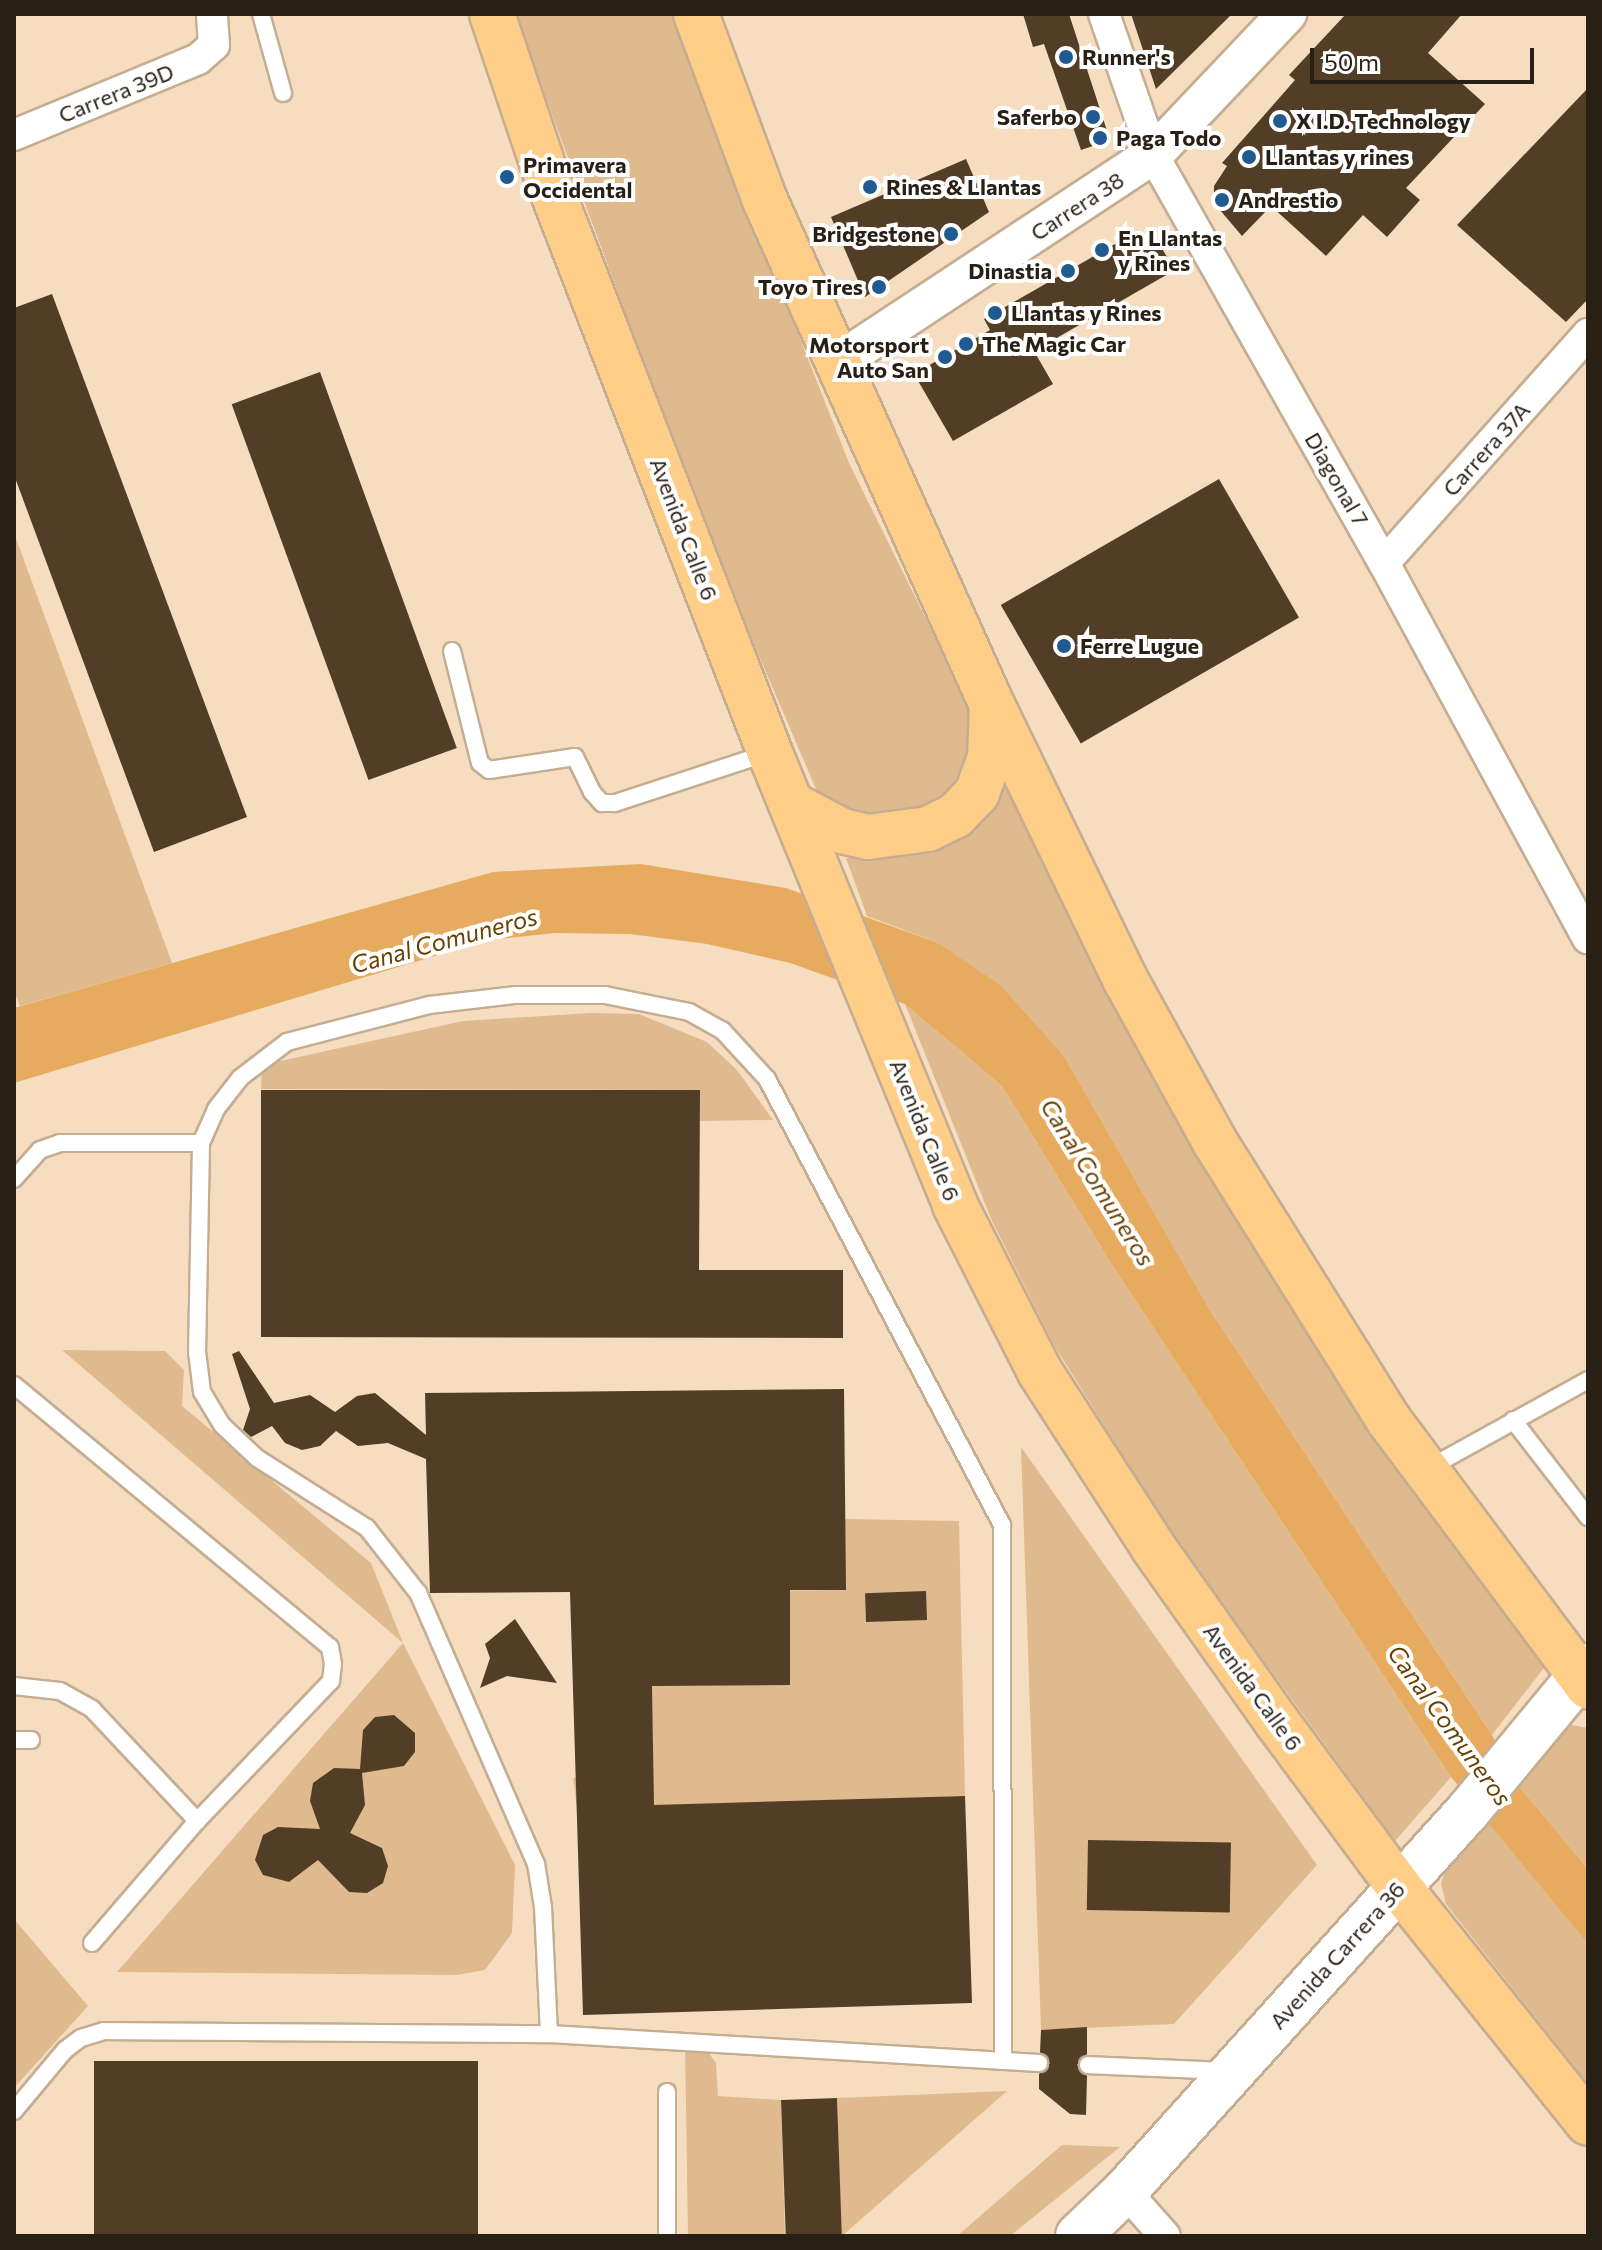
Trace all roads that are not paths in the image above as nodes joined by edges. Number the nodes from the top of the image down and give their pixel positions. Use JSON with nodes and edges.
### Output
{"nodes":[{"id":1,"x":212,"y":14,"type":"edge"},
{"id":2,"x":261,"y":14,"type":"edge"},
{"id":3,"x":492,"y":14,"type":"edge"},
{"id":4,"x":696,"y":14,"type":"edge"},
{"id":5,"x":1104,"y":14,"type":"edge"},
{"id":6,"x":1287,"y":14,"type":"edge"},
{"id":7,"x":283,"y":93,"type":"dead end"},
{"id":8,"x":14,"y":135,"type":"edge"},
{"id":9,"x":1153,"y":155,"type":"junction"},
{"id":10,"x":1588,"y":334,"type":"edge"},
{"id":11,"x":837,"y":363,"type":"junction"},
{"id":12,"x":1384,"y":563,"type":"junction"},
{"id":13,"x":452,"y":651,"type":"dead end"},
{"id":14,"x":992,"y":705,"type":"junction"},
{"id":15,"x":770,"y":753,"type":"junction"},
{"id":16,"x":791,"y":804,"type":"junction"},
{"id":17,"x":1588,"y":938,"type":"edge"},
{"id":18,"x":201,"y":1143,"type":"junction"},
{"id":19,"x":14,"y":1179,"type":"edge"},
{"id":20,"x":1587,"y":1382,"type":"edge"},
{"id":21,"x":14,"y":1385,"type":"edge"},
{"id":22,"x":1513,"y":1420,"type":"junction"},
{"id":23,"x":1426,"y":1470,"type":"junction"},
{"id":24,"x":1588,"y":1517,"type":"edge"},
{"id":25,"x":1585,"y":1676,"type":"edge"},
{"id":26,"x":14,"y":1686,"type":"edge"},
{"id":27,"x":197,"y":1821,"type":"junction"},
{"id":28,"x":1399,"y":1887,"type":"junction"},
{"id":29,"x":92,"y":1943,"type":"dead end"},
{"id":30,"x":549,"y":2034,"type":"junction"},
{"id":31,"x":1003,"y":2061,"type":"junction"},
{"id":32,"x":1039,"y":2063,"type":"dead end"},
{"id":33,"x":1088,"y":2065,"type":"dead end"},
{"id":34,"x":1233,"y":2071,"type":"junction"},
{"id":35,"x":667,"y":2092,"type":"dead end"},
{"id":36,"x":14,"y":2111,"type":"edge"},
{"id":37,"x":1588,"y":2123,"type":"edge"},
{"id":38,"x":1125,"y":2191,"type":"junction"},
{"id":39,"x":667,"y":2236,"type":"edge"},
{"id":40,"x":1078,"y":2236,"type":"edge"},
{"id":41,"x":1165,"y":2236,"type":"edge"}],
"edges":[{"from":1,"to":8,"type":"street","name":"Carrera 39D"},
{"from":2,"to":7,"type":"lane"},
{"from":3,"to":15,"type":"main road","name":"Avenida Calle 6"},
{"from":4,"to":11,"type":"main road"},
{"from":5,"to":9,"type":"street","name":"Diagonal 7"},
{"from":6,"to":9,"type":"street","name":"Carrera 38"},
{"from":9,"to":11,"type":"street","name":"Carrera 38"},
{"from":9,"to":12,"type":"street","name":"Diagonal 7"},
{"from":10,"to":12,"type":"street","name":"Carrera 37A"},
{"from":11,"to":14,"type":"main road"},
{"from":12,"to":17,"type":"street","name":"Diagonal 7"},
{"from":13,"to":15,"type":"lane"},
{"from":14,"to":16,"type":"main road"},
{"from":14,"to":23,"type":"main road"},
{"from":15,"to":16,"type":"main road","name":"Avenida Calle 6"},
{"from":16,"to":28,"type":"main road","name":"Avenida Calle 6"},
{"from":18,"to":19,"type":"lane"},
{"from":18,"to":30,"type":"lane"},
{"from":18,"to":31,"type":"lane"},
{"from":20,"to":22,"type":"lane"},
{"from":21,"to":27,"type":"lane"},
{"from":22,"to":23,"type":"lane"},
{"from":22,"to":24,"type":"lane"},
{"from":23,"to":25,"type":"main road"},
{"from":25,"to":28,"type":"main road","name":"Avenida Carrera 36"},
{"from":26,"to":27,"type":"lane"},
{"from":27,"to":29,"type":"lane"},
{"from":28,"to":34,"type":"main road","name":"Avenida Carrera 36"},
{"from":28,"to":37,"type":"main road","name":"Avenida Calle 6"},
{"from":30,"to":31,"type":"lane"},
{"from":30,"to":36,"type":"lane"},
{"from":31,"to":32,"type":"lane"},
{"from":33,"to":34,"type":"lane"},
{"from":34,"to":38,"type":"main road","name":"Avenida Carrera 36"},
{"from":35,"to":39,"type":"lane"},
{"from":38,"to":40,"type":"main road","name":"Avenida Carrera 36"},
{"from":38,"to":41,"type":"street"}]}
